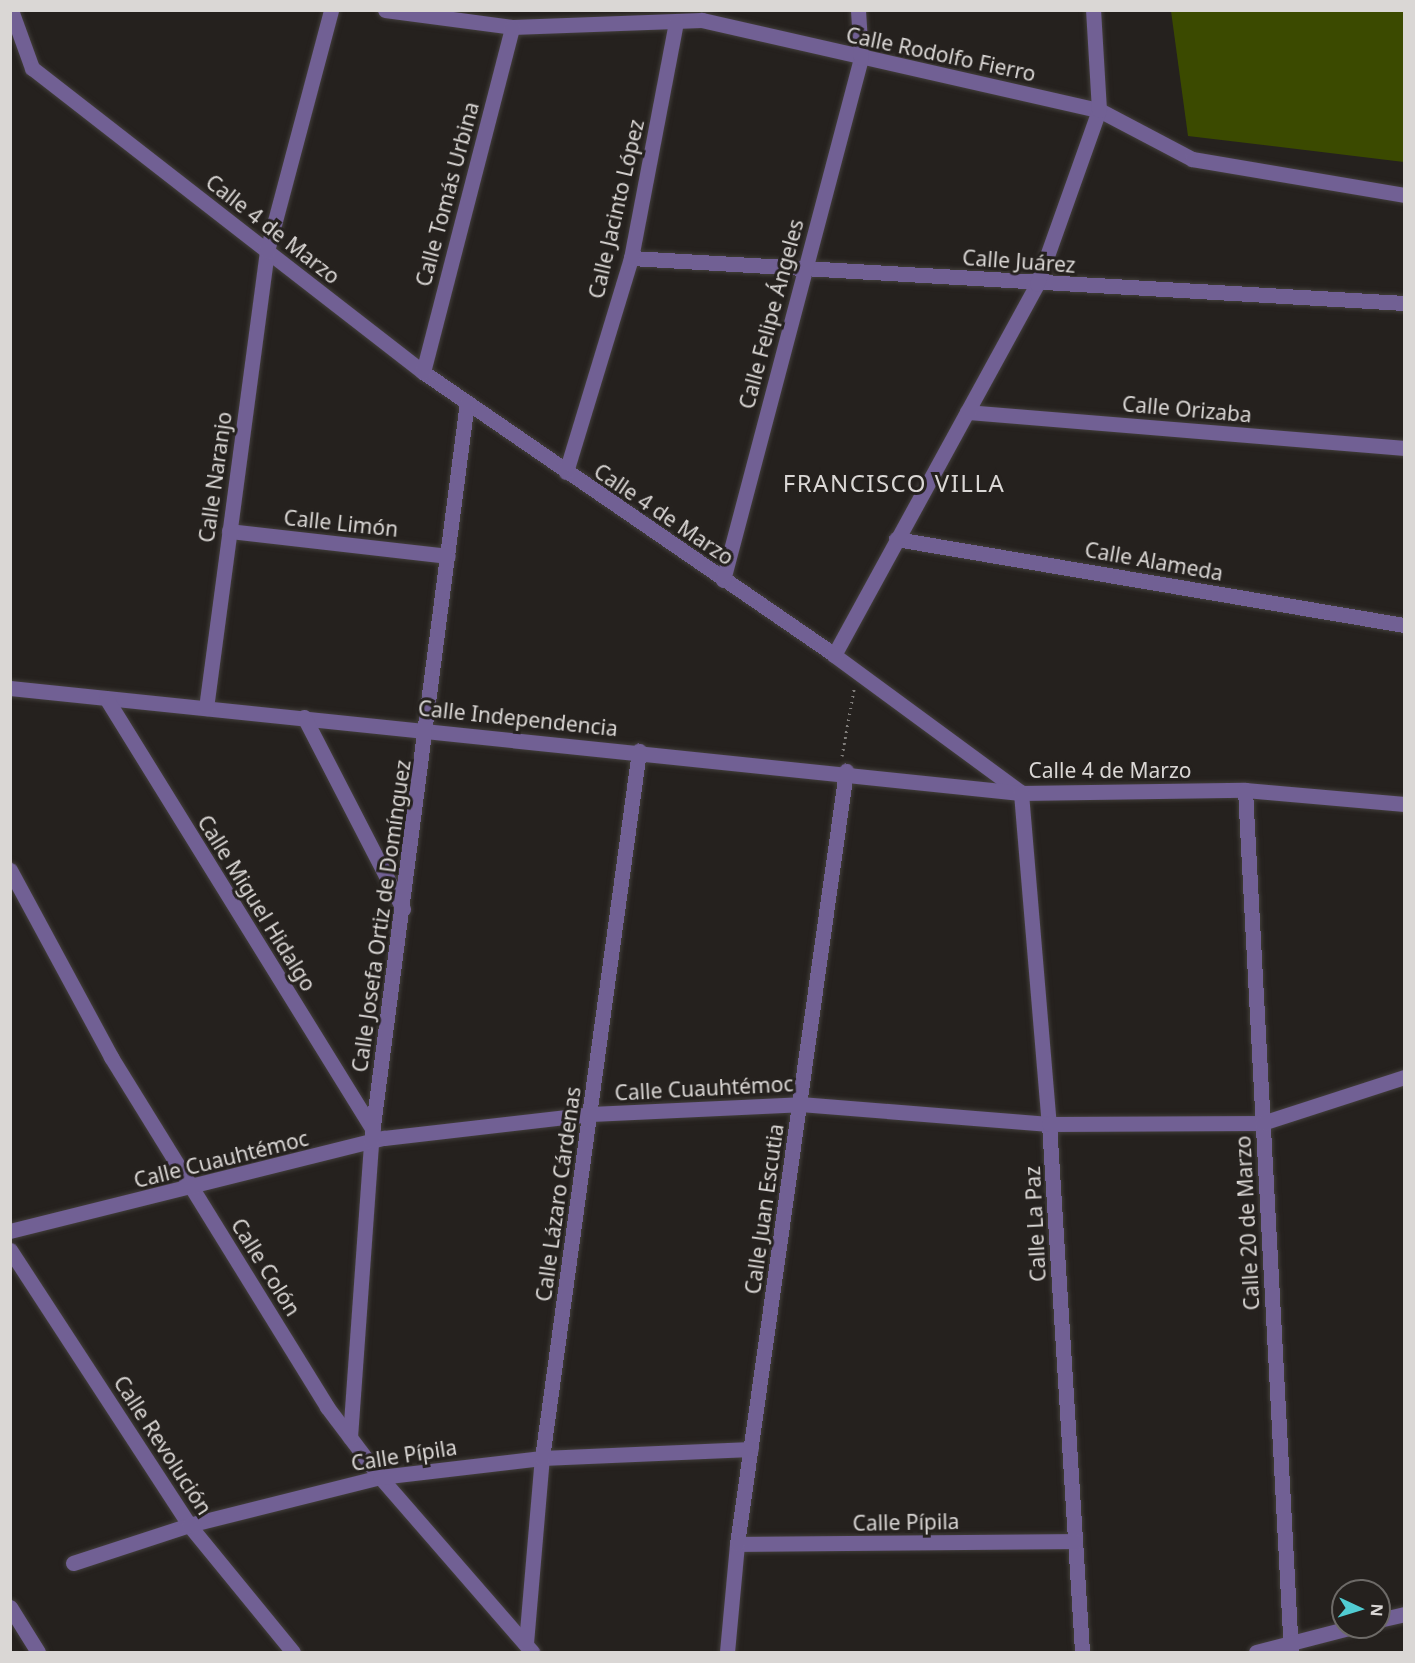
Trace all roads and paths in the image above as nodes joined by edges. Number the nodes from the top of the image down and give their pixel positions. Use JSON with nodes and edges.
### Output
{"nodes":[{"id":1,"x":11,"y":10,"type":"edge"},
{"id":2,"x":331,"y":10,"type":"edge"},
{"id":3,"x":385,"y":10,"type":"edge"},
{"id":4,"x":858,"y":10,"type":"edge"},
{"id":5,"x":1093,"y":10,"type":"edge"},
{"id":6,"x":676,"y":22,"type":"junction"},
{"id":7,"x":512,"y":27,"type":"junction"},
{"id":8,"x":861,"y":58,"type":"junction"},
{"id":9,"x":1099,"y":110,"type":"junction"},
{"id":10,"x":1404,"y":195,"type":"edge"},
{"id":11,"x":267,"y":251,"type":"junction"},
{"id":12,"x":631,"y":258,"type":"junction"},
{"id":13,"x":805,"y":268,"type":"junction"},
{"id":14,"x":1037,"y":284,"type":"junction"},
{"id":15,"x":1404,"y":303,"type":"edge"},
{"id":16,"x":423,"y":372,"type":"junction"},
{"id":17,"x":466,"y":402,"type":"junction"},
{"id":18,"x":967,"y":412,"type":"junction"},
{"id":19,"x":1404,"y":448,"type":"edge"},
{"id":20,"x":566,"y":472,"type":"junction"},
{"id":21,"x":229,"y":531,"type":"junction"},
{"id":22,"x":896,"y":540,"type":"junction"},
{"id":23,"x":448,"y":556,"type":"junction"},
{"id":24,"x":723,"y":580,"type":"junction"},
{"id":25,"x":1404,"y":625,"type":"edge"},
{"id":26,"x":834,"y":655,"type":"junction"},
{"id":27,"x":857,"y":672,"type":"junction"},
{"id":28,"x":10,"y":688,"type":"edge"},
{"id":29,"x":106,"y":698,"type":"junction"},
{"id":30,"x":206,"y":708,"type":"junction"},
{"id":31,"x":304,"y":717,"type":"junction"},
{"id":32,"x":428,"y":730,"type":"junction"},
{"id":33,"x":639,"y":751,"type":"junction"},
{"id":34,"x":846,"y":771,"type":"junction"},
{"id":35,"x":1245,"y":790,"type":"junction"},
{"id":36,"x":1021,"y":793,"type":"junction"},
{"id":37,"x":1404,"y":804,"type":"edge"},
{"id":38,"x":10,"y":870,"type":"edge"},
{"id":39,"x":403,"y":909,"type":"junction"},
{"id":40,"x":1404,"y":1077,"type":"edge"},
{"id":41,"x":800,"y":1104,"type":"junction"},
{"id":42,"x":591,"y":1114,"type":"junction"},
{"id":43,"x":1263,"y":1123,"type":"junction"},
{"id":44,"x":1050,"y":1124,"type":"junction"},
{"id":45,"x":372,"y":1136,"type":"junction"},
{"id":46,"x":193,"y":1189,"type":"junction"},
{"id":47,"x":10,"y":1231,"type":"edge"},
{"id":48,"x":10,"y":1250,"type":"edge"},
{"id":49,"x":350,"y":1437,"type":"junction"},
{"id":50,"x":751,"y":1449,"type":"junction"},
{"id":51,"x":543,"y":1458,"type":"junction"},
{"id":52,"x":380,"y":1477,"type":"junction"},
{"id":53,"x":189,"y":1525,"type":"junction"},
{"id":54,"x":1075,"y":1541,"type":"junction"},
{"id":55,"x":737,"y":1544,"type":"junction"},
{"id":56,"x":73,"y":1563,"type":"dead end"},
{"id":57,"x":10,"y":1607,"type":"edge"},
{"id":58,"x":1331,"y":1634,"type":"edge"},
{"id":59,"x":529,"y":1648,"type":"edge"},
{"id":60,"x":1291,"y":1648,"type":"edge"},
{"id":61,"x":38,"y":1653,"type":"edge"},
{"id":62,"x":293,"y":1653,"type":"edge"},
{"id":63,"x":727,"y":1653,"type":"edge"},
{"id":64,"x":1082,"y":1653,"type":"edge"},
{"id":65,"x":1256,"y":1653,"type":"edge"}],
"edges":[{"from":1,"to":11,"type":"street","name":"Calle 4 de Marzo"},
{"from":2,"to":11,"type":"street","name":"Calle Naranjo"},
{"from":3,"to":7,"type":"street","name":"Calle Rodolfo Fierro"},
{"from":4,"to":8,"type":"street","name":"Calle Felipe Ángeles"},
{"from":5,"to":9,"type":"street"},
{"from":6,"to":7,"type":"street","name":"Calle Rodolfo Fierro"},
{"from":6,"to":8,"type":"street","name":"Calle Rodolfo Fierro"},
{"from":6,"to":12,"type":"street","name":"Calle Jacinto López"},
{"from":7,"to":16,"type":"street","name":"Calle Tomás Urbina"},
{"from":8,"to":9,"type":"street","name":"Calle Rodolfo Fierro"},
{"from":8,"to":13,"type":"street","name":"Calle Felipe Ángeles"},
{"from":9,"to":10,"type":"street","name":"Calle Rodolfo Fierro"},
{"from":9,"to":14,"type":"street"},
{"from":11,"to":16,"type":"street","name":"Calle 4 de Marzo"},
{"from":11,"to":21,"type":"street","name":"Calle Naranjo"},
{"from":12,"to":13,"type":"street","name":"Calle Juárez"},
{"from":12,"to":20,"type":"street","name":"Calle Jacinto López"},
{"from":13,"to":14,"type":"street","name":"Calle Juárez"},
{"from":13,"to":24,"type":"street","name":"Calle Felipe Ángeles"},
{"from":14,"to":15,"type":"street","name":"Calle Juárez"},
{"from":14,"to":18,"type":"street"},
{"from":16,"to":17,"type":"street","name":"Calle 4 de Marzo"},
{"from":17,"to":20,"type":"street","name":"Calle 4 de Marzo"},
{"from":17,"to":23,"type":"street","name":"Calle Josefa Ortiz de Domínguez"},
{"from":18,"to":19,"type":"street","name":"Calle Orizaba"},
{"from":18,"to":22,"type":"street"},
{"from":20,"to":24,"type":"street","name":"Calle 4 de Marzo"},
{"from":21,"to":23,"type":"street","name":"Calle Limón"},
{"from":21,"to":30,"type":"street","name":"Calle Naranjo"},
{"from":22,"to":25,"type":"street","name":"Calle Alameda"},
{"from":22,"to":26,"type":"street"},
{"from":23,"to":32,"type":"street","name":"Calle Josefa Ortiz de Domínguez"},
{"from":24,"to":26,"type":"street","name":"Calle 4 de Marzo"},
{"from":26,"to":27,"type":"street","name":"Calle 4 de Marzo"},
{"from":27,"to":34,"type":"path"},
{"from":27,"to":36,"type":"street","name":"Calle 4 de Marzo"},
{"from":28,"to":29,"type":"street","name":"Calle Independencia"},
{"from":29,"to":30,"type":"street","name":"Calle Independencia"},
{"from":29,"to":45,"type":"street","name":"Calle Miguel Hidalgo"},
{"from":30,"to":31,"type":"street","name":"Calle Independencia"},
{"from":31,"to":32,"type":"street","name":"Calle Independencia"},
{"from":31,"to":39,"type":"street"},
{"from":32,"to":33,"type":"street","name":"Calle Independencia"},
{"from":32,"to":39,"type":"street","name":"Calle Josefa Ortiz de Domínguez"},
{"from":33,"to":34,"type":"street","name":"Calle Independencia"},
{"from":33,"to":42,"type":"street","name":"Calle Lázaro Cárdenas"},
{"from":34,"to":36,"type":"street","name":"Calle Independencia"},
{"from":34,"to":41,"type":"street","name":"Calle Juan Escutia"},
{"from":35,"to":36,"type":"street","name":"Calle 4 de Marzo"},
{"from":35,"to":37,"type":"street","name":"Calle 4 de Marzo"},
{"from":35,"to":43,"type":"street","name":"Calle 20 de Marzo"},
{"from":36,"to":44,"type":"street","name":"Calle La Paz"},
{"from":38,"to":46,"type":"street","name":"Calle Colón"},
{"from":39,"to":45,"type":"street","name":"Calle Josefa Ortiz de Domínguez"},
{"from":40,"to":43,"type":"street","name":"Calle Cuauhtémoc"},
{"from":41,"to":42,"type":"street","name":"Calle Cuauhtémoc"},
{"from":41,"to":44,"type":"street","name":"Calle Cuauhtémoc"},
{"from":41,"to":50,"type":"street","name":"Calle Juan Escutia"},
{"from":42,"to":45,"type":"street","name":"Calle Cuauhtémoc"},
{"from":42,"to":51,"type":"street","name":"Calle Lázaro Cárdenas"},
{"from":43,"to":44,"type":"street","name":"Calle Cuauhtémoc"},
{"from":43,"to":60,"type":"street","name":"Calle 20 de Marzo"},
{"from":44,"to":54,"type":"street","name":"Calle La Paz"},
{"from":45,"to":46,"type":"street","name":"Calle Cuauhtémoc"},
{"from":45,"to":49,"type":"street","name":"Calle Josefa Ortiz de Domínguez"},
{"from":46,"to":47,"type":"street","name":"Calle Cuauhtémoc"},
{"from":46,"to":49,"type":"street","name":"Calle Colón"},
{"from":48,"to":53,"type":"street","name":"Calle Revolución"},
{"from":49,"to":52,"type":"street","name":"Calle Colón"},
{"from":50,"to":51,"type":"street","name":"Calle Pípila"},
{"from":50,"to":55,"type":"street","name":"Calle Juan Escutia"},
{"from":51,"to":52,"type":"street","name":"Calle Pípila"},
{"from":51,"to":59,"type":"street","name":"Calle Lázaro Cárdenas"},
{"from":52,"to":53,"type":"street","name":"Calle Pípila"},
{"from":52,"to":59,"type":"street","name":"Calle Colón"},
{"from":53,"to":56,"type":"street","name":"Calle Pípila"},
{"from":53,"to":62,"type":"street","name":"Calle Revolución"},
{"from":54,"to":55,"type":"street","name":"Calle Pípila"},
{"from":54,"to":64,"type":"street","name":"Calle La Paz"},
{"from":55,"to":63,"type":"street","name":"Calle Juan Escutia"},
{"from":57,"to":61,"type":"street"},
{"from":58,"to":60,"type":"street"},
{"from":60,"to":65,"type":"street"}]}
